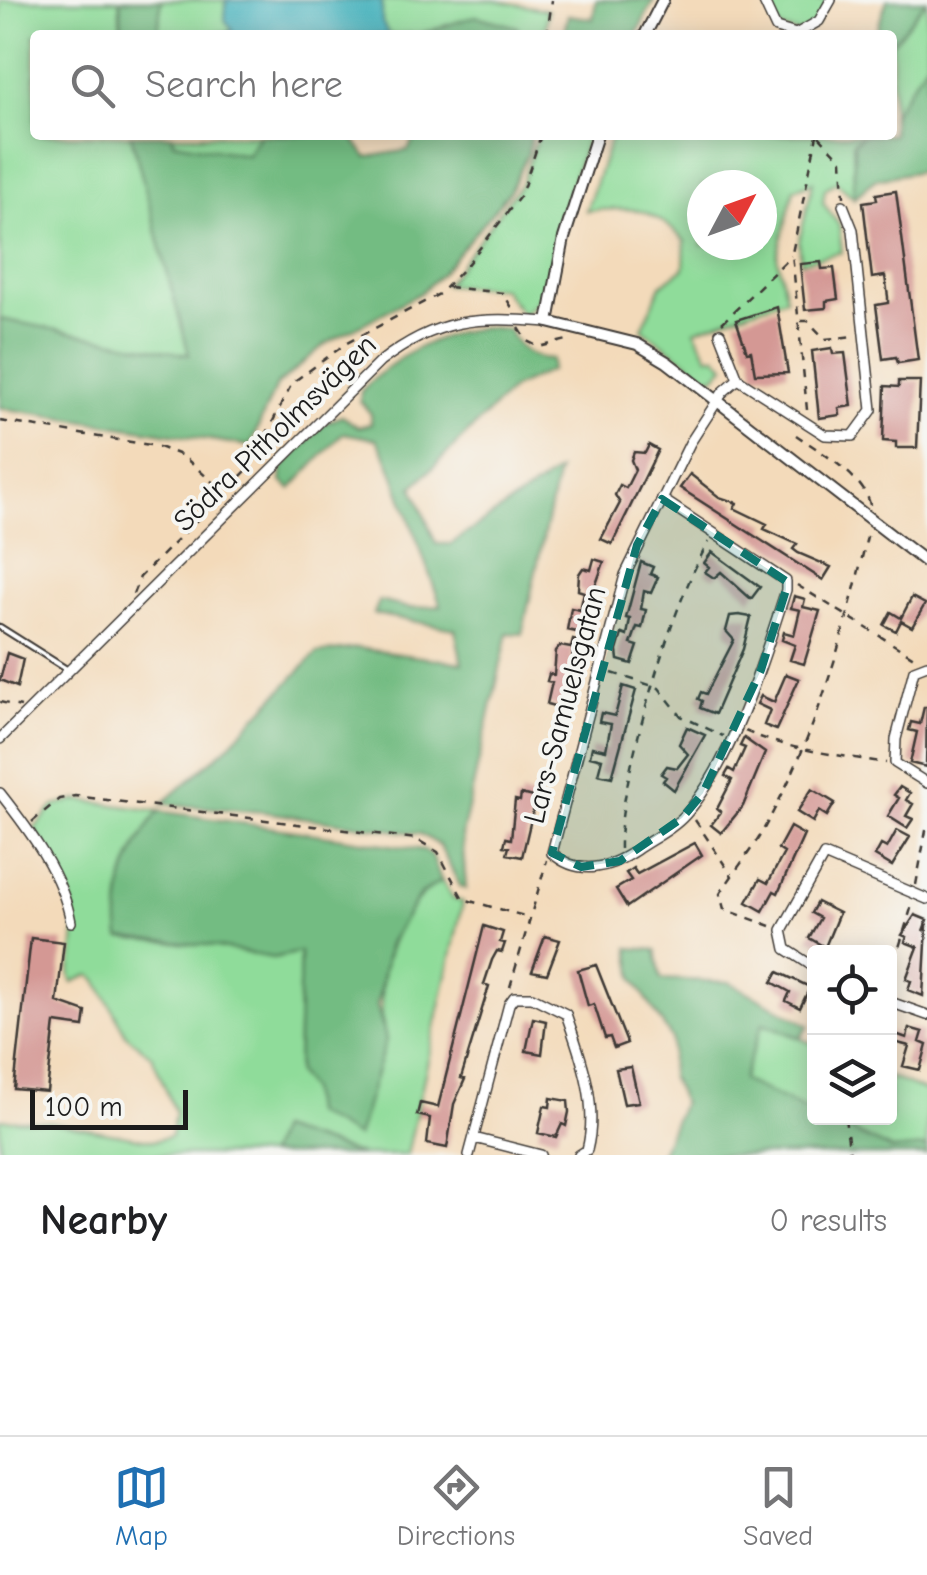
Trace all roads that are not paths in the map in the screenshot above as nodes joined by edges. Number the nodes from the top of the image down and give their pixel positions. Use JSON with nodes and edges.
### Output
{"nodes":[{"id":1,"x":663,"y":0,"type":"edge"},
{"id":2,"x":763,"y":0,"type":"edge"},
{"id":3,"x":831,"y":0,"type":"edge"},
{"id":4,"x":647,"y":30,"type":"edge"},
{"id":5,"x":783,"y":30,"type":"edge"},
{"id":6,"x":803,"y":30,"type":"edge"},
{"id":7,"x":595,"y":140,"type":"edge"},
{"id":8,"x":842,"y":204,"type":"road end"},
{"id":9,"x":548,"y":322,"type":"junction"},
{"id":10,"x":720,"y":333,"type":"road end"},
{"id":11,"x":738,"y":378,"type":"junction"},
{"id":12,"x":717,"y":402,"type":"junction"},
{"id":13,"x":662,"y":499,"type":"junction"},
{"id":14,"x":927,"y":563,"type":"edge"},
{"id":15,"x":0,"y":627,"type":"edge"},
{"id":16,"x":924,"y":664,"type":"edge"},
{"id":17,"x":68,"y":670,"type":"junction"},
{"id":18,"x":0,"y":739,"type":"edge"},
{"id":19,"x":927,"y":783,"type":"edge"},
{"id":20,"x":0,"y":792,"type":"edge"},
{"id":21,"x":927,"y":900,"type":"edge"},
{"id":22,"x":71,"y":922,"type":"dead end"},
{"id":23,"x":807,"y":962,"type":"edge"},
{"id":24,"x":897,"y":1004,"type":"edge"},
{"id":25,"x":927,"y":1015,"type":"edge"},
{"id":26,"x":474,"y":1138,"type":"junction"},
{"id":27,"x":470,"y":1155,"type":"edge"},
{"id":28,"x":540,"y":1155,"type":"edge"},
{"id":29,"x":579,"y":1155,"type":"edge"}],
"edges":[{"from":1,"to":4,"type":"street"},
{"from":2,"to":5,"type":"street"},
{"from":3,"to":6,"type":"street"},
{"from":7,"to":9,"type":"street"},
{"from":8,"to":11,"type":"street"},
{"from":9,"to":12,"type":"street","name":"Södra Pitholmsvägen"},
{"from":9,"to":17,"type":"street","name":"Södra Pitholmsvägen"},
{"from":10,"to":11,"type":"street"},
{"from":11,"to":12,"type":"street","name":"Lars-Samuelsgatan"},
{"from":12,"to":13,"type":"street","name":"Lars-Samuelsgatan"},
{"from":12,"to":14,"type":"street","name":"Södra Pitholmsvägen"},
{"from":13,"to":13,"type":"street","name":"Lars-Samuelsgatan"},
{"from":15,"to":17,"type":"lane"},
{"from":16,"to":19,"type":"street"},
{"from":17,"to":18,"type":"street","name":"Södra Pitholmsvägen"},
{"from":20,"to":22,"type":"street"},
{"from":21,"to":23,"type":"street"},
{"from":24,"to":25,"type":"street"},
{"from":26,"to":27,"type":"street"},
{"from":26,"to":28,"type":"street"},
{"from":26,"to":29,"type":"street"}]}
